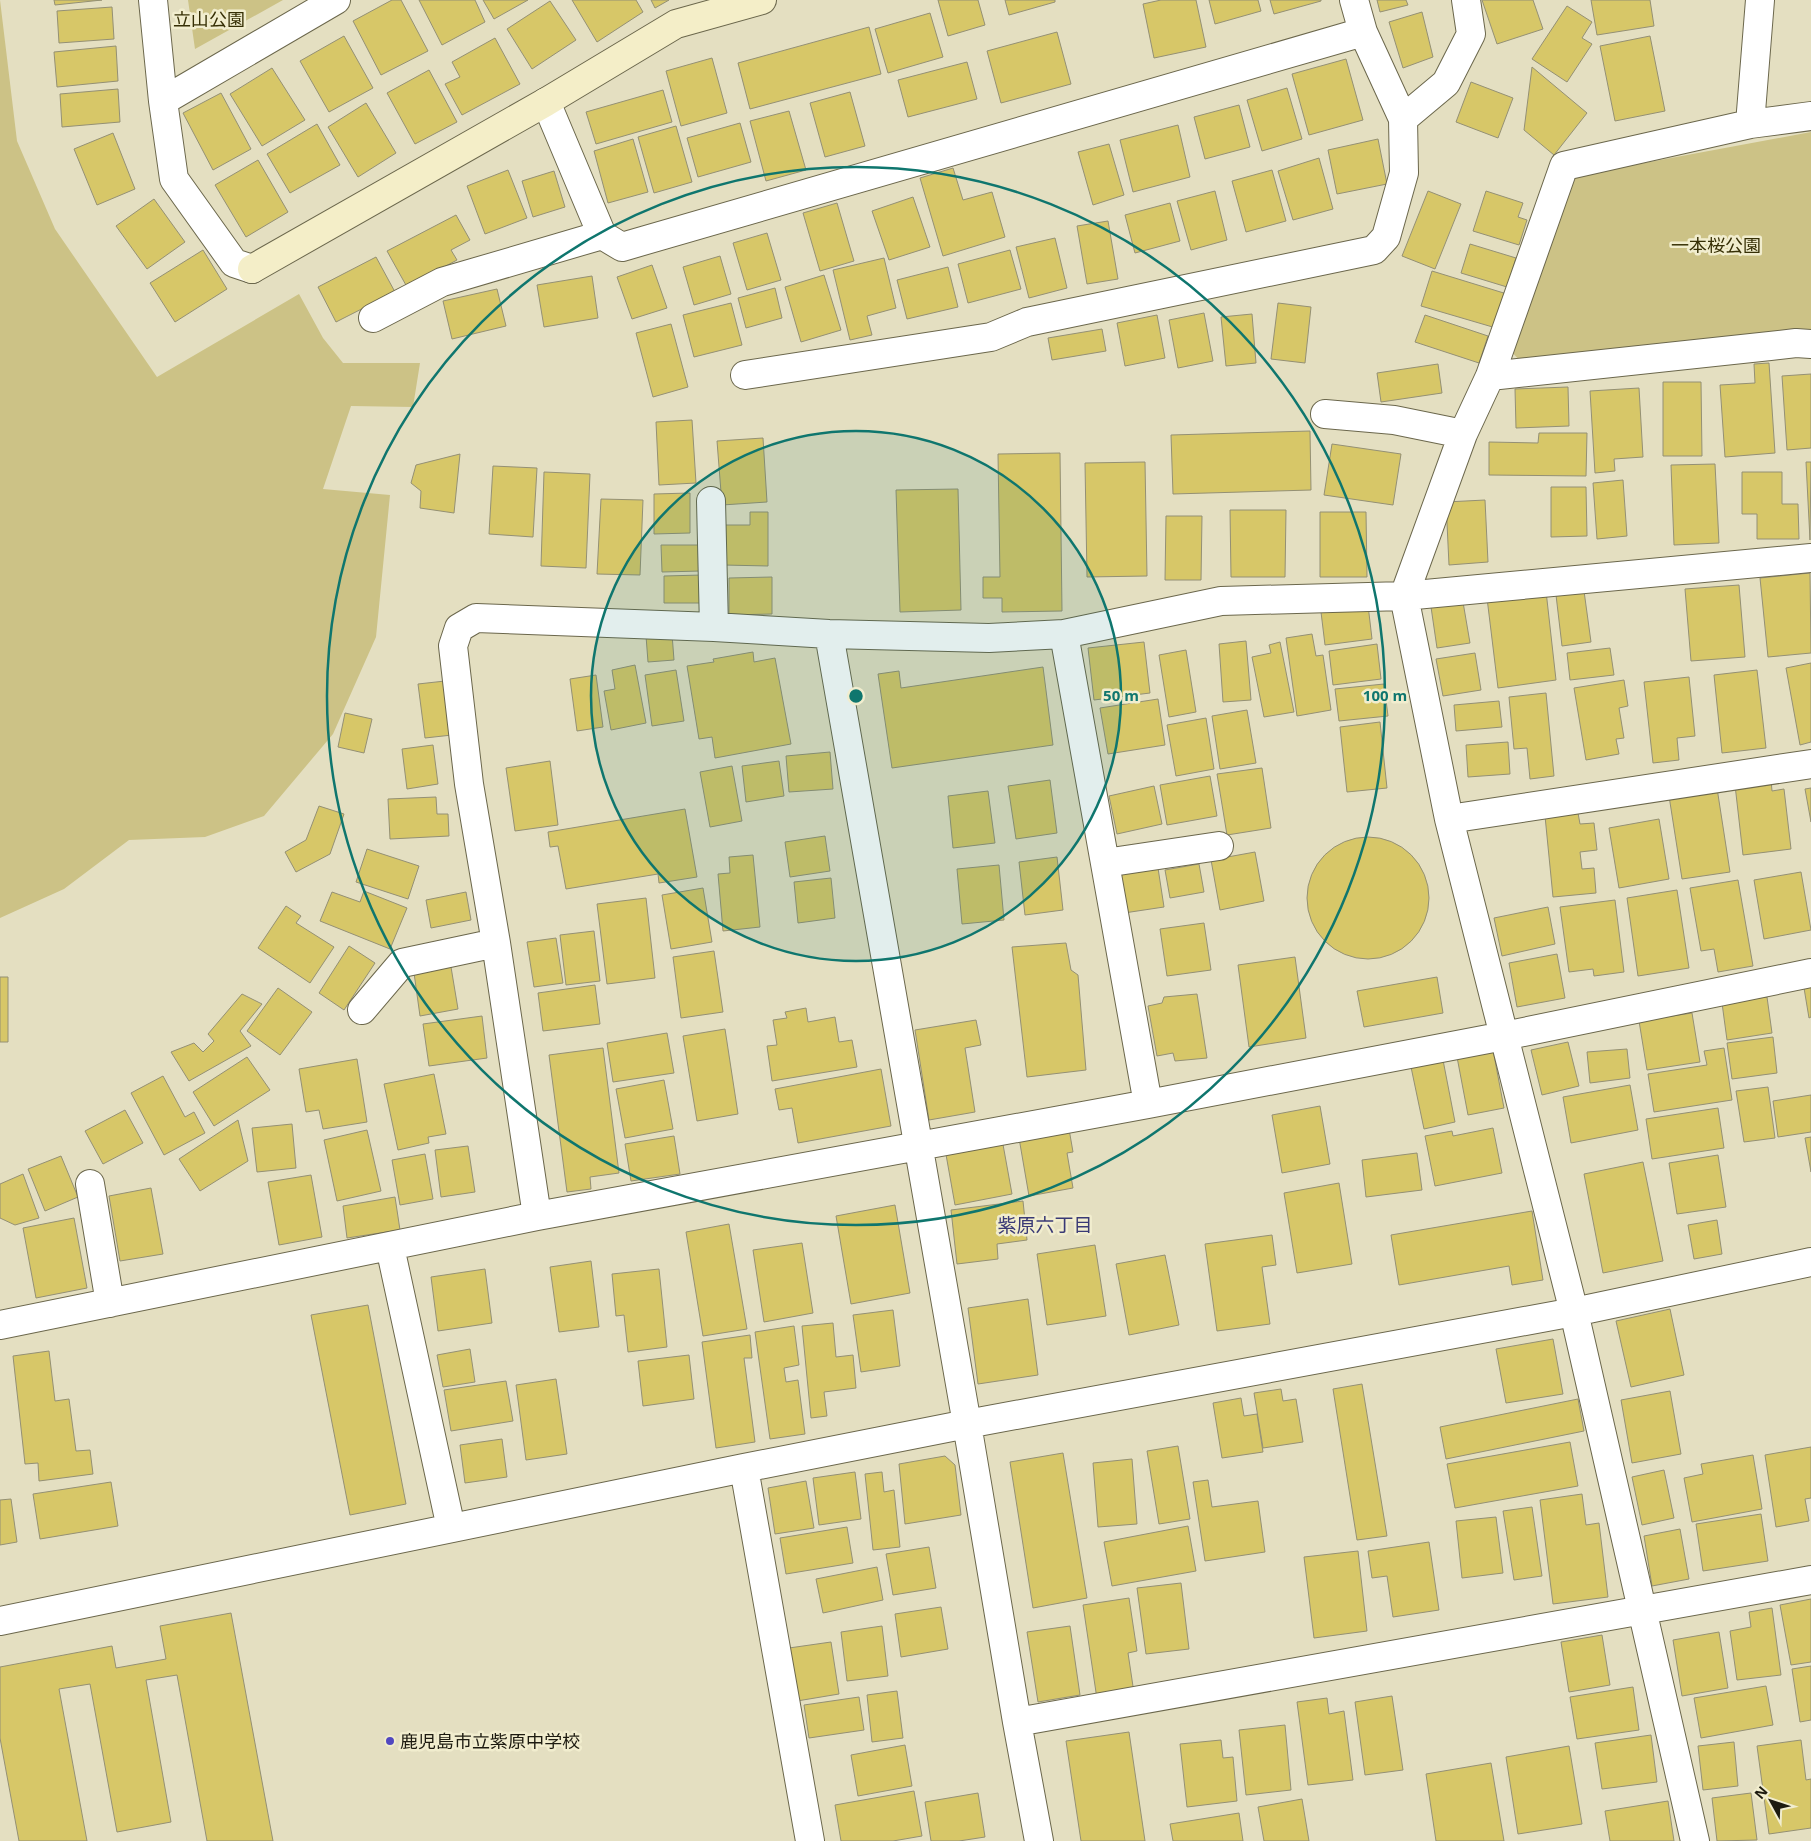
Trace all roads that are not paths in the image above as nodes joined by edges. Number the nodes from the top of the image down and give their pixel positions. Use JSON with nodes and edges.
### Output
{"nodes":[{"id":1,"x":153,"y":0,"type":"edge"},
{"id":2,"x":336,"y":0,"type":"edge"},
{"id":3,"x":762,"y":0,"type":"edge"},
{"id":4,"x":1354,"y":0,"type":"edge"},
{"id":5,"x":1466,"y":0,"type":"edge"},
{"id":6,"x":1760,"y":0,"type":"edge"},
{"id":7,"x":1363,"y":32,"type":"junction"},
{"id":8,"x":163,"y":101,"type":"junction"},
{"id":9,"x":546,"y":102,"type":"junction"},
{"id":10,"x":1811,"y":116,"type":"edge"},
{"id":11,"x":1403,"y":119,"type":"junction"},
{"id":12,"x":1750,"y":124,"type":"junction"},
{"id":13,"x":602,"y":235,"type":"junction"},
{"id":14,"x":373,"y":318,"type":"dead end"},
{"id":15,"x":1811,"y":344,"type":"edge"},
{"id":16,"x":745,"y":376,"type":"dead end"},
{"id":17,"x":1490,"y":376,"type":"junction"},
{"id":18,"x":1325,"y":414,"type":"dead end"},
{"id":19,"x":1463,"y":434,"type":"junction"},
{"id":20,"x":711,"y":501,"type":"dead end"},
{"id":21,"x":1811,"y":558,"type":"edge"},
{"id":22,"x":1404,"y":596,"type":"junction"},
{"id":23,"x":714,"y":627,"type":"junction"},
{"id":24,"x":829,"y":634,"type":"junction"},
{"id":25,"x":1064,"y":634,"type":"junction"},
{"id":26,"x":1811,"y":764,"type":"edge"},
{"id":27,"x":1449,"y":820,"type":"junction"},
{"id":28,"x":1219,"y":846,"type":"dead end"},
{"id":29,"x":1105,"y":863,"type":"junction"},
{"id":30,"x":496,"y":944,"type":"junction"},
{"id":31,"x":1811,"y":973,"type":"edge"},
{"id":32,"x":362,"y":1010,"type":"dead end"},
{"id":33,"x":1504,"y":1036,"type":"junction"},
{"id":34,"x":1148,"y":1104,"type":"junction"},
{"id":35,"x":918,"y":1145,"type":"junction"},
{"id":36,"x":90,"y":1184,"type":"dead end"},
{"id":37,"x":537,"y":1216,"type":"junction"},
{"id":38,"x":390,"y":1247,"type":"junction"},
{"id":39,"x":1811,"y":1262,"type":"edge"},
{"id":40,"x":110,"y":1303,"type":"junction"},
{"id":41,"x":1574,"y":1312,"type":"junction"},
{"id":42,"x":0,"y":1326,"type":"edge"},
{"id":43,"x":967,"y":1424,"type":"junction"},
{"id":44,"x":744,"y":1468,"type":"junction"},
{"id":45,"x":451,"y":1528,"type":"junction"},
{"id":46,"x":1811,"y":1580,"type":"edge"},
{"id":47,"x":1643,"y":1610,"type":"junction"},
{"id":48,"x":0,"y":1621,"type":"edge"},
{"id":49,"x":1017,"y":1722,"type":"junction"},
{"id":50,"x":810,"y":1841,"type":"edge"},
{"id":51,"x":1040,"y":1841,"type":"edge"},
{"id":52,"x":1695,"y":1841,"type":"edge"}],
"edges":[{"from":1,"to":8,"type":"street"},
{"from":2,"to":8,"type":"street"},
{"from":3,"to":9,"type":"street"},
{"from":4,"to":7,"type":"street"},
{"from":5,"to":11,"type":"street"},
{"from":6,"to":12,"type":"street"},
{"from":7,"to":11,"type":"street"},
{"from":7,"to":13,"type":"street"},
{"from":8,"to":9,"type":"street"},
{"from":9,"to":13,"type":"street"},
{"from":10,"to":12,"type":"street"},
{"from":11,"to":16,"type":"street"},
{"from":12,"to":17,"type":"street"},
{"from":13,"to":14,"type":"street"},
{"from":15,"to":17,"type":"street"},
{"from":17,"to":19,"type":"street"},
{"from":18,"to":19,"type":"street"},
{"from":19,"to":22,"type":"street"},
{"from":20,"to":23,"type":"street"},
{"from":21,"to":22,"type":"street"},
{"from":22,"to":25,"type":"street"},
{"from":22,"to":27,"type":"street"},
{"from":23,"to":24,"type":"street"},
{"from":23,"to":30,"type":"street"},
{"from":24,"to":25,"type":"street"},
{"from":24,"to":35,"type":"street"},
{"from":25,"to":29,"type":"street"},
{"from":26,"to":27,"type":"street"},
{"from":27,"to":33,"type":"street"},
{"from":28,"to":29,"type":"street"},
{"from":29,"to":34,"type":"street"},
{"from":30,"to":32,"type":"street"},
{"from":30,"to":37,"type":"street"},
{"from":31,"to":33,"type":"street"},
{"from":33,"to":34,"type":"street"},
{"from":33,"to":41,"type":"street"},
{"from":34,"to":35,"type":"street"},
{"from":35,"to":37,"type":"street"},
{"from":35,"to":43,"type":"street"},
{"from":36,"to":40,"type":"street"},
{"from":37,"to":38,"type":"street"},
{"from":38,"to":40,"type":"street"},
{"from":38,"to":45,"type":"street"},
{"from":39,"to":41,"type":"street"},
{"from":40,"to":42,"type":"street"},
{"from":41,"to":43,"type":"street"},
{"from":41,"to":47,"type":"street"},
{"from":43,"to":44,"type":"street"},
{"from":43,"to":49,"type":"street"},
{"from":44,"to":45,"type":"street"},
{"from":44,"to":50,"type":"street"},
{"from":45,"to":48,"type":"street"},
{"from":46,"to":47,"type":"street"},
{"from":47,"to":49,"type":"street"},
{"from":47,"to":52,"type":"street"},
{"from":49,"to":51,"type":"street"}]}
